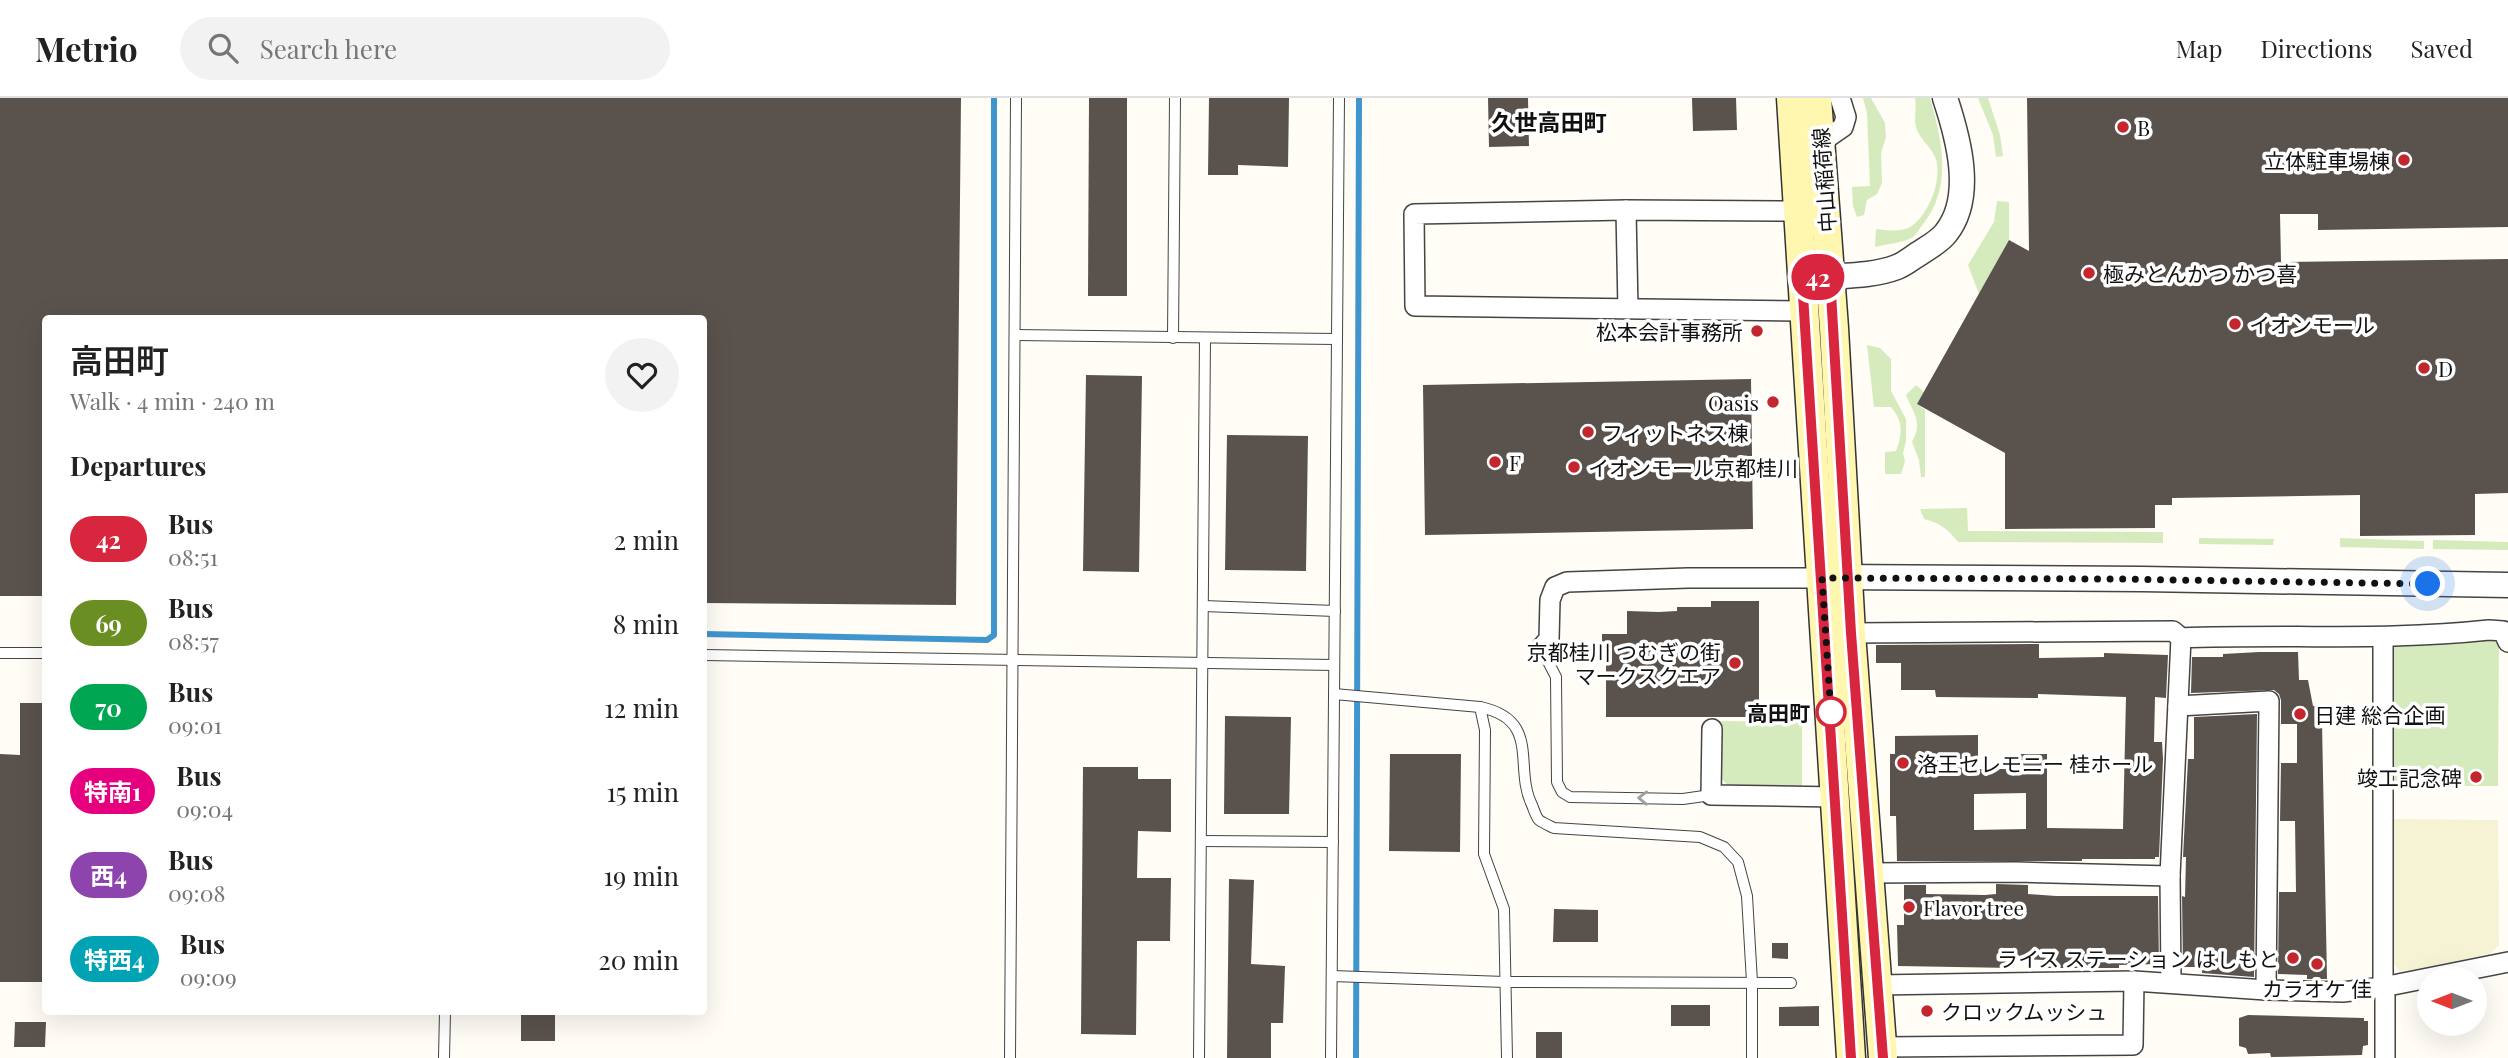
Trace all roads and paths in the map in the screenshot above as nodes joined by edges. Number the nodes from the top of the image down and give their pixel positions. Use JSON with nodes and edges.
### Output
{"nodes":[{"id":1,"x":1016,"y":98,"type":"edge"},
{"id":2,"x":1175,"y":98,"type":"edge"},
{"id":3,"x":1339,"y":98,"type":"edge"},
{"id":4,"x":1780,"y":98,"type":"edge"},
{"id":5,"x":1791,"y":98,"type":"edge"},
{"id":6,"x":1817,"y":98,"type":"edge"},
{"id":7,"x":1840,"y":98,"type":"edge"},
{"id":8,"x":1945,"y":98,"type":"edge"},
{"id":9,"x":1793,"y":134,"type":"junction"},
{"id":10,"x":1820,"y":144,"type":"junction"},
{"id":11,"x":1626,"y":210,"type":"junction"},
{"id":12,"x":1798,"y":211,"type":"junction"},
{"id":13,"x":1830,"y":276,"type":"junction"},
{"id":14,"x":1802,"y":279,"type":"junction"},
{"id":15,"x":1628,"y":309,"type":"junction"},
{"id":16,"x":1804,"y":311,"type":"junction"},
{"id":17,"x":1015,"y":335,"type":"junction"},
{"id":18,"x":1173,"y":338,"type":"junction"},
{"id":19,"x":1205,"y":338,"type":"junction"},
{"id":20,"x":1337,"y":338,"type":"junction"},
{"id":21,"x":1836,"y":577,"type":"junction"},
{"id":22,"x":2508,"y":585,"type":"edge"},
{"id":23,"x":1203,"y":606,"type":"junction"},
{"id":24,"x":1335,"y":611,"type":"junction"},
{"id":25,"x":1851,"y":633,"type":"junction"},
{"id":26,"x":2181,"y":638,"type":"junction"},
{"id":27,"x":2384,"y":638,"type":"junction"},
{"id":28,"x":2508,"y":642,"type":"edge"},
{"id":29,"x":1541,"y":648,"type":"joint"},
{"id":30,"x":0,"y":653,"type":"edge"},
{"id":31,"x":42,"y":653,"type":"edge"},
{"id":32,"x":707,"y":655,"type":"edge"},
{"id":33,"x":1013,"y":659,"type":"junction"},
{"id":34,"x":1202,"y":662,"type":"junction"},
{"id":35,"x":1334,"y":666,"type":"junction"},
{"id":36,"x":1334,"y":694,"type":"junction"},
{"id":37,"x":2178,"y":706,"type":"junction"},
{"id":38,"x":1480,"y":707,"type":"junction"},
{"id":39,"x":1712,"y":729,"type":"dead end"},
{"id":40,"x":1711,"y":795,"type":"junction"},
{"id":41,"x":1836,"y":797,"type":"junction"},
{"id":42,"x":1201,"y":841,"type":"junction"},
{"id":43,"x":1333,"y":842,"type":"junction"},
{"id":44,"x":1870,"y":873,"type":"junction"},
{"id":45,"x":2170,"y":876,"type":"junction"},
{"id":46,"x":2508,"y":962,"type":"edge"},
{"id":47,"x":1332,"y":976,"type":"junction"},
{"id":48,"x":2134,"y":981,"type":"junction"},
{"id":49,"x":1505,"y":982,"type":"junction"},
{"id":50,"x":1752,"y":982,"type":"junction"},
{"id":51,"x":2171,"y":982,"type":"junction"},
{"id":52,"x":1791,"y":984,"type":"dead end"},
{"id":53,"x":1877,"y":985,"type":"junction"},
{"id":54,"x":2383,"y":986,"type":"junction"},
{"id":55,"x":2266,"y":990,"type":"junction"},
{"id":56,"x":445,"y":1015,"type":"edge"},
{"id":57,"x":1882,"y":1052,"type":"edge"},
{"id":58,"x":444,"y":1058,"type":"edge"},
{"id":59,"x":1010,"y":1058,"type":"edge"},
{"id":60,"x":1199,"y":1058,"type":"edge"},
{"id":61,"x":1331,"y":1058,"type":"edge"},
{"id":62,"x":1507,"y":1058,"type":"edge"},
{"id":63,"x":1752,"y":1058,"type":"edge"},
{"id":64,"x":1852,"y":1058,"type":"edge"},
{"id":65,"x":2385,"y":1058,"type":"edge"}],
"edges":[{"from":1,"to":17,"type":"lane"},
{"from":2,"to":18,"type":"lane"},
{"from":3,"to":20,"type":"lane"},
{"from":4,"to":9,"type":"street"},
{"from":5,"to":9,"type":"main road","name":"中山稲荷線"},
{"from":6,"to":10,"type":"main road","name":"中山稲荷線"},
{"from":7,"to":10,"type":"street"},
{"from":8,"to":13,"type":"street"},
{"from":9,"to":12,"type":"main road","name":"中山稲荷線"},
{"from":10,"to":13,"type":"main road","name":"中山稲荷線"},
{"from":11,"to":12,"type":"street"},
{"from":11,"to":15,"type":"street"},
{"from":11,"to":15,"type":"street"},
{"from":12,"to":14,"type":"main road","name":"中山稲荷線"},
{"from":13,"to":14,"type":"street"},
{"from":13,"to":21,"type":"main road","name":"中山稲荷線"},
{"from":14,"to":16,"type":"main road","name":"中山稲荷線"},
{"from":15,"to":16,"type":"street"},
{"from":16,"to":21,"type":"main road","name":"中山稲荷線"},
{"from":17,"to":18,"type":"lane"},
{"from":17,"to":33,"type":"lane"},
{"from":18,"to":19,"type":"lane"},
{"from":19,"to":20,"type":"lane"},
{"from":19,"to":23,"type":"lane"},
{"from":20,"to":24,"type":"lane"},
{"from":21,"to":22,"type":"street"},
{"from":21,"to":25,"type":"main road","name":"中山稲荷線"},
{"from":21,"to":29,"type":"street"},
{"from":21,"to":41,"type":"main road","name":"中山稲荷線"},
{"from":23,"to":24,"type":"lane"},
{"from":23,"to":34,"type":"lane"},
{"from":24,"to":35,"type":"lane"},
{"from":25,"to":26,"type":"street"},
{"from":25,"to":44,"type":"main road","name":"中山稲荷線"},
{"from":26,"to":27,"type":"street"},
{"from":26,"to":37,"type":"street"},
{"from":27,"to":28,"type":"street"},
{"from":27,"to":54,"type":"street"},
{"from":40,"to":29,"type":"lane","one_way":true},
{"from":30,"to":31,"type":"lane"},
{"from":32,"to":33,"type":"lane"},
{"from":33,"to":34,"type":"lane"},
{"from":33,"to":59,"type":"lane"},
{"from":34,"to":35,"type":"lane"},
{"from":34,"to":42,"type":"lane"},
{"from":35,"to":36,"type":"lane"},
{"from":36,"to":38,"type":"lane"},
{"from":36,"to":43,"type":"lane"},
{"from":37,"to":45,"type":"street"},
{"from":37,"to":55,"type":"street"},
{"from":38,"to":49,"type":"lane"},
{"from":38,"to":50,"type":"lane"},
{"from":39,"to":40,"type":"street"},
{"from":40,"to":41,"type":"street"},
{"from":41,"to":64,"type":"main road","name":"中山稲荷線"},
{"from":42,"to":43,"type":"lane"},
{"from":42,"to":60,"type":"lane"},
{"from":43,"to":47,"type":"lane"},
{"from":44,"to":45,"type":"street"},
{"from":44,"to":53,"type":"main road","name":"中山稲荷線"},
{"from":45,"to":51,"type":"street"},
{"from":46,"to":54,"type":"street"},
{"from":47,"to":49,"type":"lane"},
{"from":47,"to":61,"type":"lane"},
{"from":48,"to":51,"type":"street"},
{"from":48,"to":53,"type":"street"},
{"from":48,"to":57,"type":"street"},
{"from":49,"to":50,"type":"lane"},
{"from":49,"to":62,"type":"lane"},
{"from":50,"to":52,"type":"lane"},
{"from":50,"to":63,"type":"lane"},
{"from":51,"to":55,"type":"street"},
{"from":53,"to":57,"type":"main road","name":"中山稲荷線"},
{"from":54,"to":55,"type":"street"},
{"from":54,"to":65,"type":"street"},
{"from":56,"to":58,"type":"lane"}]}
